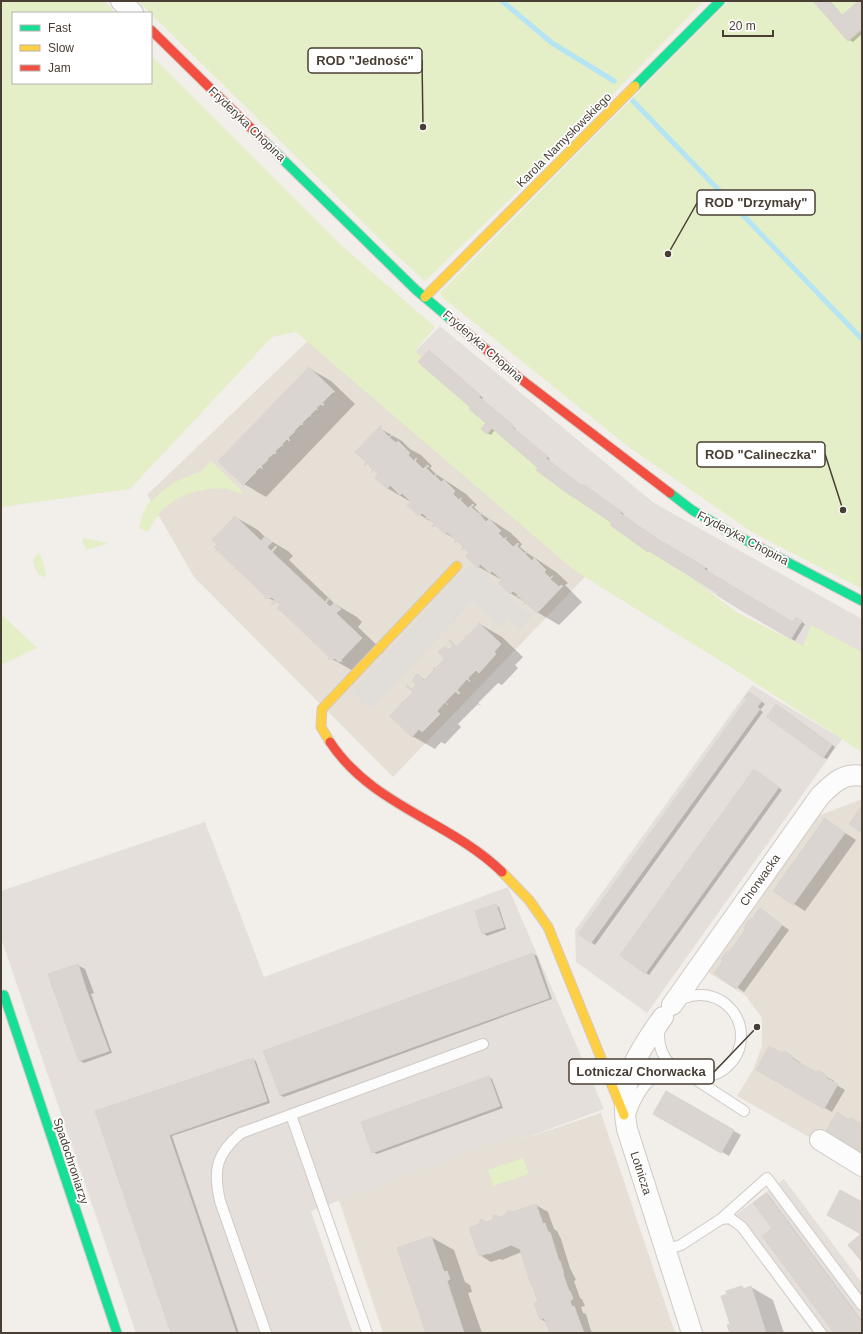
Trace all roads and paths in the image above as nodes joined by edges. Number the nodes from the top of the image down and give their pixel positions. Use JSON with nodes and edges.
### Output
{"nodes":[{"id":1,"x":121,"y":1,"type":"edge"},
{"id":2,"x":720,"y":1,"type":"edge"},
{"id":3,"x":132,"y":12,"type":"edge"},
{"id":4,"x":152,"y":31,"type":"edge"},
{"id":5,"x":425,"y":297,"type":"junction"},
{"id":6,"x":458,"y":566,"type":"dead end"},
{"id":7,"x":862,"y":601,"type":"edge"},
{"id":8,"x":862,"y":776,"type":"edge"},
{"id":9,"x":4,"y":995,"type":"dead end"},
{"id":10,"x":667,"y":1011,"type":"junction"},
{"id":11,"x":483,"y":1044,"type":"dead end"},
{"id":12,"x":680,"y":1072,"type":"junction"},
{"id":13,"x":692,"y":1076,"type":"junction"},
{"id":14,"x":744,"y":1111,"type":"dead end"},
{"id":15,"x":291,"y":1115,"type":"junction"},
{"id":16,"x":626,"y":1122,"type":"junction"},
{"id":17,"x":820,"y":1140,"type":"dead end"},
{"id":18,"x":862,"y":1166,"type":"edge"},
{"id":19,"x":721,"y":1219,"type":"junction"},
{"id":20,"x":665,"y":1250,"type":"junction"},
{"id":21,"x":862,"y":1304,"type":"edge"},
{"id":22,"x":117,"y":1333,"type":"edge"},
{"id":23,"x":266,"y":1333,"type":"edge"},
{"id":24,"x":367,"y":1333,"type":"edge"},
{"id":25,"x":692,"y":1333,"type":"edge"},
{"id":26,"x":821,"y":1333,"type":"edge"}],
"edges":[{"from":1,"to":3,"type":"street"},
{"from":2,"to":5,"type":"street","name":"Karola Namysłowskiego"},
{"from":4,"to":5,"type":"street","name":"Fryderyka Chopina"},
{"from":5,"to":7,"type":"street","name":"Fryderyka Chopina"},
{"from":6,"to":16,"type":"street"},
{"from":8,"to":10,"type":"street","name":"Chorwacka"},
{"from":9,"to":22,"type":"street","name":"Spadochroniarzy"},
{"from":10,"to":12,"type":"lane"},
{"from":10,"to":13,"type":"lane"},
{"from":10,"to":16,"type":"street","name":"Lotnicza"},
{"from":11,"to":15,"type":"lane"},
{"from":12,"to":13,"type":"lane"},
{"from":12,"to":16,"type":"lane"},
{"from":13,"to":14,"type":"lane"},
{"from":15,"to":23,"type":"lane"},
{"from":15,"to":24,"type":"lane"},
{"from":16,"to":20,"type":"street","name":"Lotnicza"},
{"from":17,"to":18,"type":"street"},
{"from":19,"to":20,"type":"lane"},
{"from":19,"to":21,"type":"lane"},
{"from":19,"to":26,"type":"lane"},
{"from":20,"to":25,"type":"street","name":"Lotnicza"}]}
